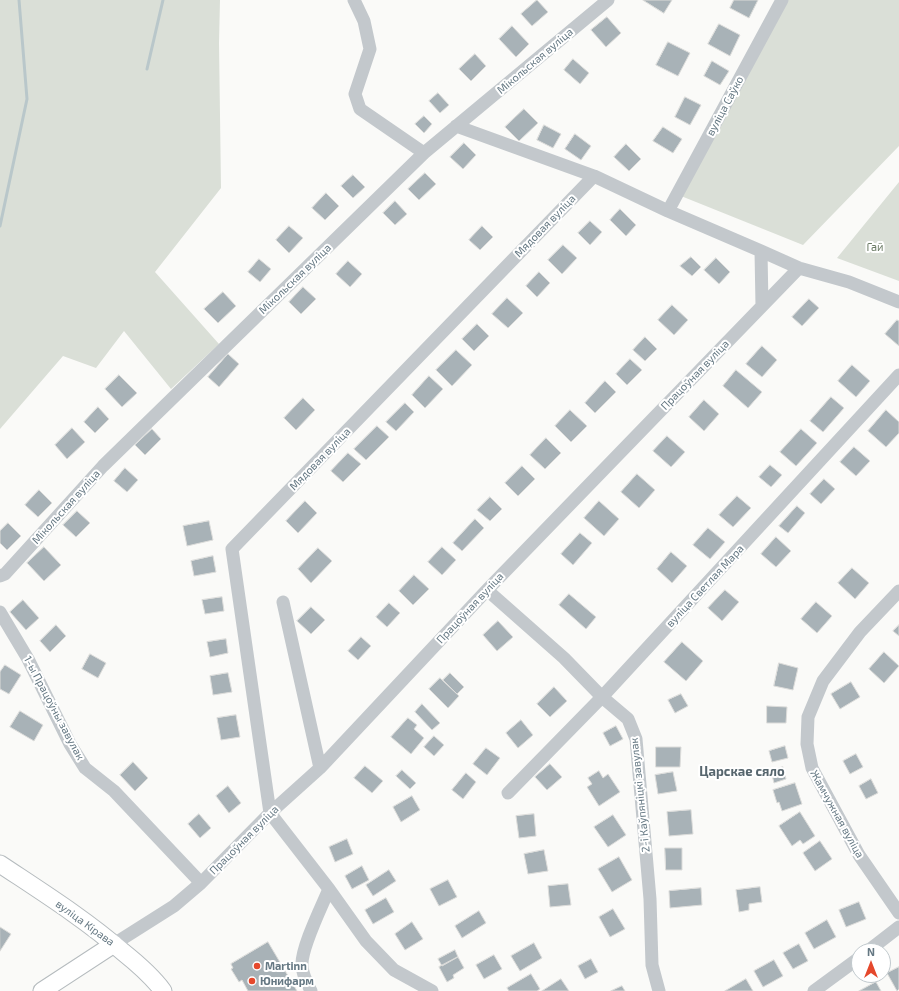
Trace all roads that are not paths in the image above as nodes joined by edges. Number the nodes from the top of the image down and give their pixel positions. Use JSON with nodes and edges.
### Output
{"nodes":[{"id":1,"x":354,"y":0,"type":"edge"},
{"id":2,"x":782,"y":0,"type":"edge"},
{"id":3,"x":603,"y":2,"type":"edge"},
{"id":4,"x":456,"y":126,"type":"junction"},
{"id":5,"x":424,"y":153,"type":"junction"},
{"id":6,"x":594,"y":176,"type":"junction"},
{"id":7,"x":668,"y":211,"type":"junction"},
{"id":8,"x":761,"y":251,"type":"junction"},
{"id":9,"x":799,"y":268,"type":"junction"},
{"id":10,"x":899,"y":302,"type":"edge"},
{"id":11,"x":762,"y":306,"type":"junction"},
{"id":12,"x":899,"y":376,"type":"edge"},
{"id":13,"x":0,"y":576,"type":"edge"},
{"id":14,"x":487,"y":590,"type":"junction"},
{"id":15,"x":899,"y":591,"type":"edge"},
{"id":16,"x":283,"y":602,"type":"dead end"},
{"id":17,"x":0,"y":612,"type":"edge"},
{"id":18,"x":602,"y":697,"type":"junction"},
{"id":19,"x":320,"y":768,"type":"junction"},
{"id":20,"x":508,"y":794,"type":"dead end"},
{"id":21,"x":270,"y":813,"type":"junction"},
{"id":22,"x":0,"y":864,"type":"edge"},
{"id":23,"x":201,"y":883,"type":"junction"},
{"id":24,"x":329,"y":889,"type":"junction"},
{"id":25,"x":899,"y":913,"type":"edge"},
{"id":26,"x":899,"y":927,"type":"edge"},
{"id":27,"x":878,"y":943,"type":"edge"},
{"id":28,"x":114,"y":944,"type":"junction"},
{"id":29,"x":851,"y":964,"type":"edge"},
{"id":30,"x":42,"y":991,"type":"edge"},
{"id":31,"x":162,"y":991,"type":"edge"},
{"id":32,"x":311,"y":991,"type":"edge"},
{"id":33,"x":432,"y":991,"type":"edge"},
{"id":34,"x":659,"y":991,"type":"edge"},
{"id":35,"x":814,"y":991,"type":"edge"}],
"edges":[{"from":1,"to":5,"type":"street"},
{"from":2,"to":7,"type":"street","name":"вуліца Саўко"},
{"from":3,"to":4,"type":"street","name":"Мікольская вуліца"},
{"from":4,"to":5,"type":"street","name":"Мікольская вуліца"},
{"from":4,"to":6,"type":"street"},
{"from":5,"to":13,"type":"street","name":"Мікольская вуліца"},
{"from":6,"to":7,"type":"street"},
{"from":6,"to":21,"type":"street","name":"Мядовая вуліца"},
{"from":7,"to":8,"type":"street"},
{"from":8,"to":9,"type":"street"},
{"from":8,"to":11,"type":"street"},
{"from":9,"to":10,"type":"street"},
{"from":9,"to":11,"type":"street","name":"Працоўная вуліца"},
{"from":11,"to":14,"type":"street","name":"Працоўная вуліца"},
{"from":12,"to":18,"type":"street","name":"вуліца Светлая Мара"},
{"from":14,"to":18,"type":"street","name":"2-і Каўпяніцкі завулак"},
{"from":14,"to":19,"type":"street","name":"Працоўная вуліца"},
{"from":15,"to":25,"type":"street","name":"Жамчужная вуліца"},
{"from":16,"to":19,"type":"street"},
{"from":17,"to":23,"type":"street","name":"1-ы Працоўны завулак"},
{"from":18,"to":20,"type":"street","name":"вуліца Светлая Мара"},
{"from":18,"to":34,"type":"street","name":"2-і Каўпяніцкі завулак"},
{"from":19,"to":21,"type":"street","name":"Працоўная вуліца"},
{"from":21,"to":23,"type":"street","name":"Працоўная вуліца"},
{"from":21,"to":24,"type":"street"},
{"from":22,"to":28,"type":"main road","name":"вуліца Кірава"},
{"from":23,"to":28,"type":"street","name":"Працоўная вуліца"},
{"from":24,"to":32,"type":"street"},
{"from":24,"to":33,"type":"street"},
{"from":26,"to":27,"type":"street"},
{"from":28,"to":30,"type":"main road"},
{"from":28,"to":31,"type":"main road","name":"вуліца Кірава"},
{"from":29,"to":35,"type":"street"}]}
